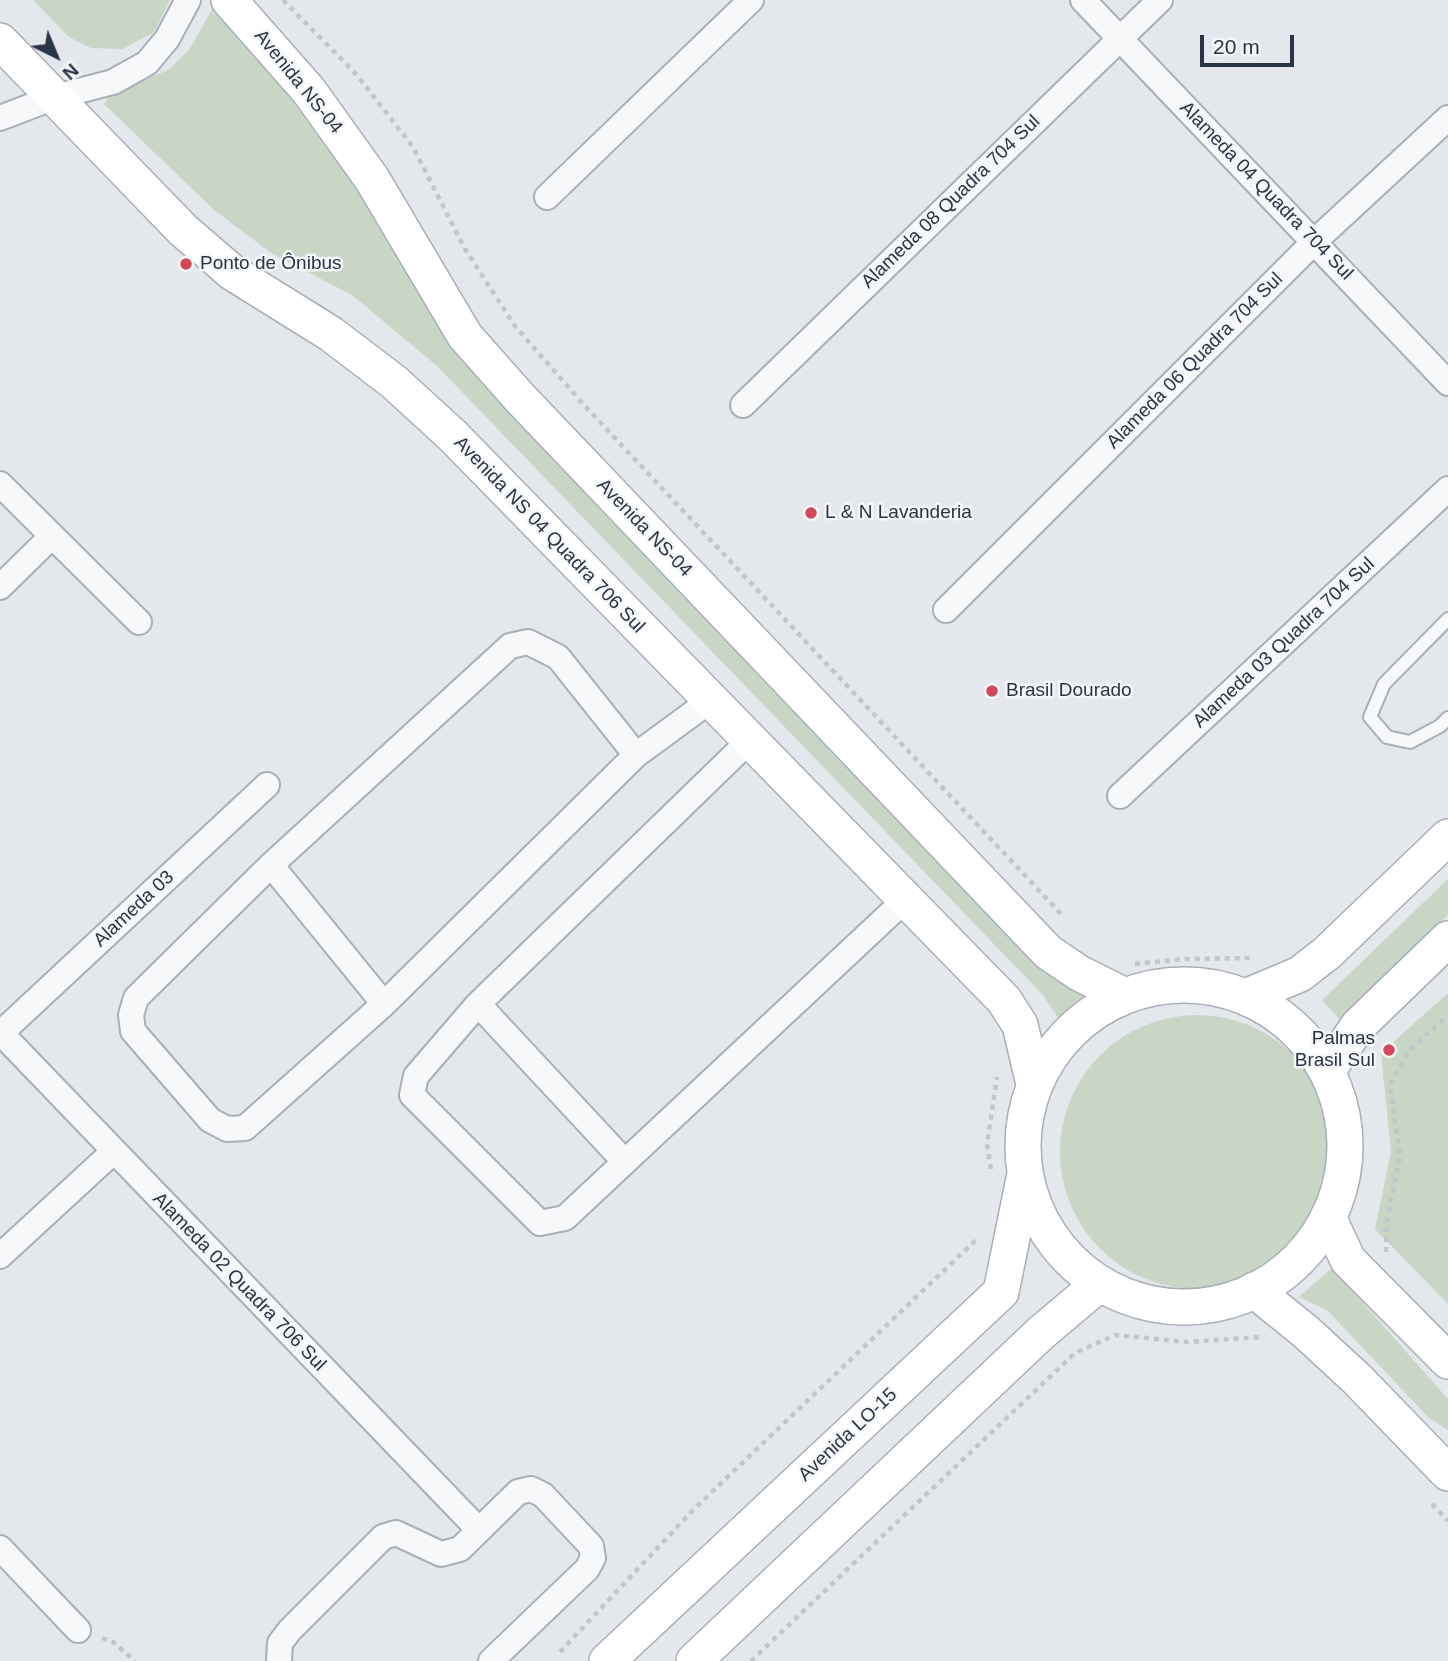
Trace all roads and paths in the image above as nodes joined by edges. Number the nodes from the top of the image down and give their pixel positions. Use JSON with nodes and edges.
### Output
{"nodes":[{"id":1,"x":188,"y":0,"type":"edge"},
{"id":2,"x":229,"y":0,"type":"edge"},
{"id":3,"x":283,"y":0,"type":"edge"},
{"id":4,"x":751,"y":0,"type":"edge"},
{"id":5,"x":1083,"y":0,"type":"edge"},
{"id":6,"x":1160,"y":0,"type":"edge"},
{"id":7,"x":1119,"y":38,"type":"junction"},
{"id":8,"x":0,"y":41,"type":"edge"},
{"id":9,"x":55,"y":97,"type":"junction"},
{"id":10,"x":0,"y":118,"type":"edge"},
{"id":11,"x":1448,"y":118,"type":"edge"},
{"id":12,"x":547,"y":197,"type":"dead end"},
{"id":13,"x":1315,"y":241,"type":"junction"},
{"id":14,"x":1448,"y":383,"type":"edge"},
{"id":15,"x":743,"y":405,"type":"dead end"},
{"id":16,"x":0,"y":484,"type":"edge"},
{"id":17,"x":1448,"y":489,"type":"edge"},
{"id":18,"x":51,"y":537,"type":"junction"},
{"id":19,"x":0,"y":587,"type":"edge"},
{"id":20,"x":946,"y":610,"type":"dead end"},
{"id":21,"x":1448,"y":619,"type":"edge"},
{"id":22,"x":139,"y":622,"type":"dead end"},
{"id":23,"x":711,"y":700,"type":"junction"},
{"id":24,"x":1448,"y":718,"type":"edge"},
{"id":25,"x":750,"y":740,"type":"junction"},
{"id":26,"x":636,"y":755,"type":"junction"},
{"id":27,"x":267,"y":785,"type":"dead end"},
{"id":28,"x":1120,"y":796,"type":"dead end"},
{"id":29,"x":1448,"y":837,"type":"edge"},
{"id":30,"x":271,"y":865,"type":"junction"},
{"id":31,"x":906,"y":899,"type":"junction"},
{"id":32,"x":1069,"y":921,"type":"dead end"},
{"id":33,"x":1448,"y":939,"type":"edge"},
{"id":34,"x":1255,"y":958,"type":"dead end"},
{"id":35,"x":1128,"y":980,"type":"junction"},
{"id":36,"x":1248,"y":996,"type":"junction"},
{"id":37,"x":384,"y":1004,"type":"junction"},
{"id":38,"x":478,"y":1004,"type":"junction"},
{"id":39,"x":1448,"y":1015,"type":"edge"},
{"id":40,"x":0,"y":1033,"type":"edge"},
{"id":41,"x":998,"y":1068,"type":"dead end"},
{"id":42,"x":1328,"y":1070,"type":"junction"},
{"id":43,"x":1034,"y":1084,"type":"junction"},
{"id":44,"x":113,"y":1152,"type":"junction"},
{"id":45,"x":625,"y":1162,"type":"junction"},
{"id":46,"x":1008,"y":1177,"type":"junction"},
{"id":47,"x":1328,"y":1217,"type":"junction"},
{"id":48,"x":981,"y":1236,"type":"dead end"},
{"id":49,"x":0,"y":1256,"type":"edge"},
{"id":50,"x":1388,"y":1258,"type":"dead end"},
{"id":51,"x":1098,"y":1284,"type":"junction"},
{"id":52,"x":1255,"y":1290,"type":"junction"},
{"id":53,"x":1270,"y":1336,"type":"dead end"},
{"id":54,"x":1448,"y":1362,"type":"edge"},
{"id":55,"x":1438,"y":1487,"type":"edge"},
{"id":56,"x":1448,"y":1521,"type":"edge"},
{"id":57,"x":479,"y":1530,"type":"junction"},
{"id":58,"x":0,"y":1548,"type":"edge"},
{"id":59,"x":78,"y":1630,"type":"joint"},
{"id":60,"x":560,"y":1652,"type":"dead end"},
{"id":61,"x":135,"y":1661,"type":"edge"},
{"id":62,"x":279,"y":1661,"type":"edge"},
{"id":63,"x":491,"y":1661,"type":"edge"},
{"id":64,"x":607,"y":1661,"type":"edge"},
{"id":65,"x":694,"y":1661,"type":"edge"},
{"id":66,"x":751,"y":1661,"type":"edge"}],
"edges":[{"from":1,"to":9,"type":"street"},
{"from":2,"to":35,"type":"street","name":"Avenida NS-04"},
{"from":3,"to":32,"type":"path"},
{"from":4,"to":12,"type":"street"},
{"from":5,"to":7,"type":"street","name":"Alameda 04 Quadra 704 Sul"},
{"from":6,"to":7,"type":"street","name":"Alameda 08 Quadra 704 Sul"},
{"from":7,"to":13,"type":"street","name":"Alameda 04 Quadra 704 Sul"},
{"from":7,"to":15,"type":"street","name":"Alameda 08 Quadra 704 Sul"},
{"from":8,"to":9,"type":"street","name":"Avenida NS 04 Quadra 706 Sul"},
{"from":9,"to":10,"type":"street"},
{"from":9,"to":23,"type":"street","name":"Avenida NS 04 Quadra 706 Sul"},
{"from":11,"to":13,"type":"street","name":"Alameda 06 Quadra 704 Sul"},
{"from":13,"to":14,"type":"street","name":"Alameda 04 Quadra 704 Sul"},
{"from":13,"to":20,"type":"street","name":"Alameda 06 Quadra 704 Sul"},
{"from":16,"to":18,"type":"street"},
{"from":17,"to":28,"type":"street","name":"Alameda 03 Quadra 704 Sul"},
{"from":18,"to":19,"type":"street"},
{"from":18,"to":22,"type":"street"},
{"from":21,"to":24,"type":"lane"},
{"from":23,"to":25,"type":"street","name":"Avenida NS 04 Quadra 706 Sul"},
{"from":23,"to":26,"type":"street"},
{"from":25,"to":31,"type":"street","name":"Avenida NS 04 Quadra 706 Sul"},
{"from":25,"to":38,"type":"street"},
{"from":26,"to":30,"type":"street"},
{"from":26,"to":37,"type":"street"},
{"from":27,"to":40,"type":"street","name":"Alameda 03"},
{"from":29,"to":36,"type":"street"},
{"from":30,"to":37,"type":"street"},
{"from":30,"to":37,"type":"street"},
{"from":31,"to":43,"type":"street","name":"Avenida NS 04 Quadra 706 Sul"},
{"from":31,"to":45,"type":"street"},
{"from":33,"to":42,"type":"street"},
{"from":34,"to":35,"type":"path"},
{"from":35,"to":36,"type":"street"},
{"from":35,"to":43,"type":"street"},
{"from":36,"to":42,"type":"street"},
{"from":38,"to":45,"type":"street"},
{"from":38,"to":45,"type":"street"},
{"from":39,"to":50,"type":"path"},
{"from":40,"to":44,"type":"street","name":"Alameda 02 Quadra 706 Sul"},
{"from":41,"to":46,"type":"path"},
{"from":42,"to":47,"type":"street"},
{"from":43,"to":46,"type":"street"},
{"from":44,"to":49,"type":"street"},
{"from":44,"to":57,"type":"street","name":"Alameda 02 Quadra 706 Sul"},
{"from":46,"to":51,"type":"street"},
{"from":46,"to":64,"type":"street","name":"Avenida LO-15"},
{"from":47,"to":52,"type":"street"},
{"from":47,"to":54,"type":"street"},
{"from":48,"to":60,"type":"path"},
{"from":51,"to":52,"type":"street"},
{"from":51,"to":65,"type":"street"},
{"from":52,"to":55,"type":"street"},
{"from":53,"to":66,"type":"path"},
{"from":55,"to":56,"type":"path"},
{"from":57,"to":62,"type":"street"},
{"from":57,"to":63,"type":"street"},
{"from":58,"to":59,"type":"street"},
{"from":59,"to":61,"type":"path"}]}
